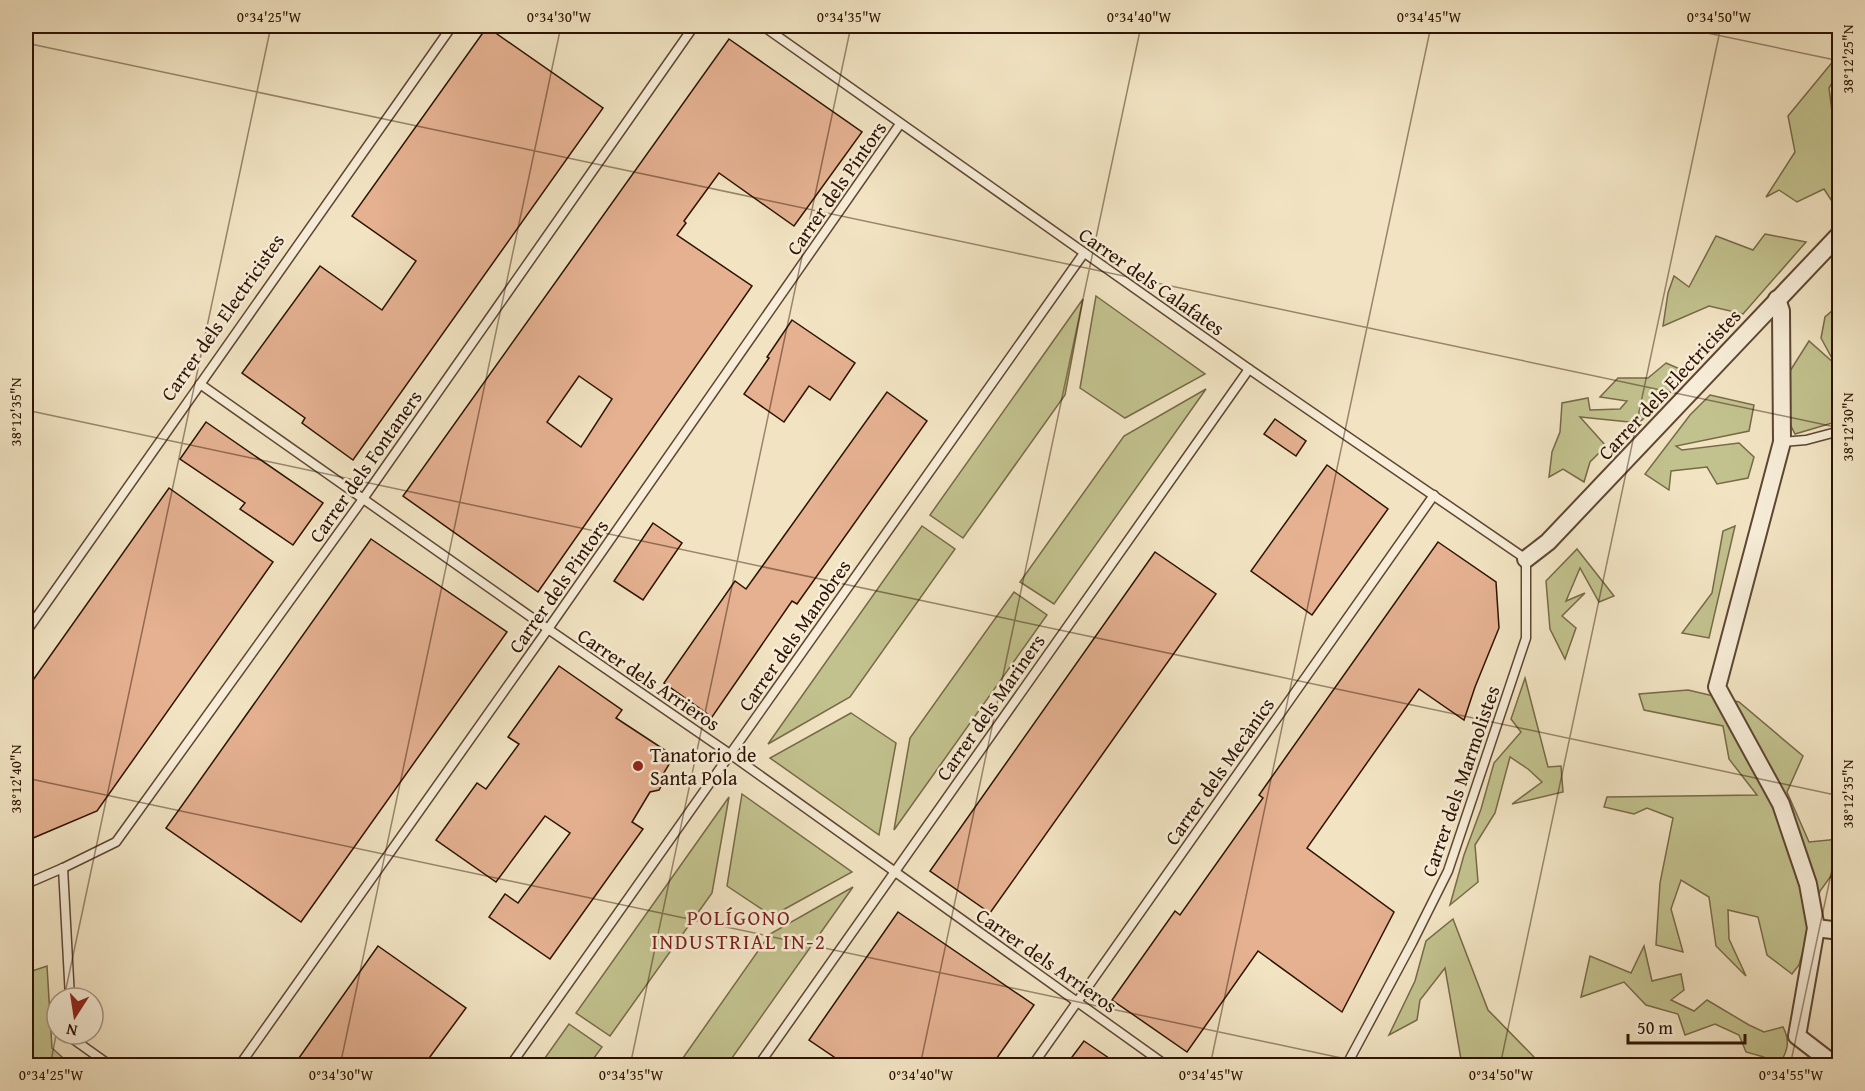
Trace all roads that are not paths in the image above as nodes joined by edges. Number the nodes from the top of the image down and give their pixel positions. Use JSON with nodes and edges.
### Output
{"nodes":[{"id":1,"x":452,"y":26,"type":"edge"},
{"id":2,"x":694,"y":26,"type":"edge"},
{"id":3,"x":763,"y":26,"type":"edge"},
{"id":4,"x":900,"y":124,"type":"junction"},
{"id":5,"x":1839,"y":234,"type":"edge"},
{"id":6,"x":1084,"y":253,"type":"junction"},
{"id":7,"x":1777,"y":300,"type":"junction"},
{"id":8,"x":1249,"y":369,"type":"junction"},
{"id":9,"x":200,"y":384,"type":"junction"},
{"id":10,"x":1839,"y":431,"type":"edge"},
{"id":11,"x":1782,"y":442,"type":"junction"},
{"id":12,"x":1434,"y":495,"type":"junction"},
{"id":13,"x":363,"y":499,"type":"junction"},
{"id":14,"x":1526,"y":559,"type":"junction"},
{"id":15,"x":548,"y":630,"type":"junction"},
{"id":16,"x":26,"y":632,"type":"edge"},
{"id":17,"x":730,"y":754,"type":"junction"},
{"id":18,"x":63,"y":868,"type":"junction"},
{"id":19,"x":894,"y":871,"type":"junction"},
{"id":20,"x":26,"y":884,"type":"edge"},
{"id":21,"x":1816,"y":927,"type":"junction"},
{"id":22,"x":1839,"y":931,"type":"edge"},
{"id":23,"x":69,"y":986,"type":"edge"},
{"id":24,"x":1077,"y":1001,"type":"junction"},
{"id":25,"x":83,"y":1046,"type":"edge"},
{"id":26,"x":111,"y":1065,"type":"edge"},
{"id":27,"x":239,"y":1065,"type":"edge"},
{"id":28,"x":510,"y":1065,"type":"edge"},
{"id":29,"x":758,"y":1065,"type":"edge"},
{"id":30,"x":1032,"y":1065,"type":"edge"},
{"id":31,"x":1167,"y":1065,"type":"edge"},
{"id":32,"x":1346,"y":1065,"type":"edge"},
{"id":33,"x":1836,"y":1065,"type":"edge"}],
"edges":[{"from":1,"to":9,"type":"lane","name":"Carrer dels Electricistes"},
{"from":2,"to":13,"type":"lane","name":"Carrer dels Fontaners"},
{"from":3,"to":4,"type":"lane","name":"Carrer dels Calafates"},
{"from":4,"to":6,"type":"lane","name":"Carrer dels Calafates"},
{"from":4,"to":15,"type":"lane","name":"Carrer dels Pintors"},
{"from":5,"to":7,"type":"street","name":"Carrer dels Electricistes"},
{"from":6,"to":8,"type":"lane","name":"Carrer dels Calafates"},
{"from":6,"to":17,"type":"lane","name":"Carrer dels Manobres"},
{"from":7,"to":11,"type":"street"},
{"from":7,"to":14,"type":"street","name":"Carrer dels Electricistes"},
{"from":8,"to":12,"type":"lane","name":"Carrer dels Calafates"},
{"from":8,"to":19,"type":"lane","name":"Carrer dels Mariners"},
{"from":9,"to":13,"type":"lane","name":"Carrer dels Arrieros"},
{"from":9,"to":16,"type":"lane","name":"Carrer dels Electricistes"},
{"from":10,"to":11,"type":"lane"},
{"from":11,"to":21,"type":"street"},
{"from":12,"to":14,"type":"lane","name":"Carrer dels Calafates"},
{"from":12,"to":24,"type":"lane","name":"Carrer dels Mecànics"},
{"from":13,"to":15,"type":"lane","name":"Carrer dels Arrieros"},
{"from":13,"to":18,"type":"lane","name":"Carrer dels Fontaners"},
{"from":14,"to":32,"type":"lane","name":"Carrer dels Marmolistes"},
{"from":15,"to":17,"type":"lane","name":"Carrer dels Arrieros"},
{"from":15,"to":27,"type":"lane","name":"Carrer dels Pintors"},
{"from":17,"to":19,"type":"lane","name":"Carrer dels Arrieros"},
{"from":17,"to":28,"type":"lane","name":"Carrer dels Manobres"},
{"from":18,"to":20,"type":"lane","name":"Carrer dels Fontaners"},
{"from":18,"to":23,"type":"lane"},
{"from":19,"to":24,"type":"lane","name":"Carrer dels Arrieros"},
{"from":19,"to":29,"type":"lane","name":"Carrer dels Mariners"},
{"from":21,"to":22,"type":"street"},
{"from":21,"to":33,"type":"street"},
{"from":24,"to":30,"type":"lane","name":"Carrer dels Mecànics"},
{"from":24,"to":31,"type":"lane","name":"Carrer dels Arrieros"},
{"from":25,"to":26,"type":"lane"}]}
